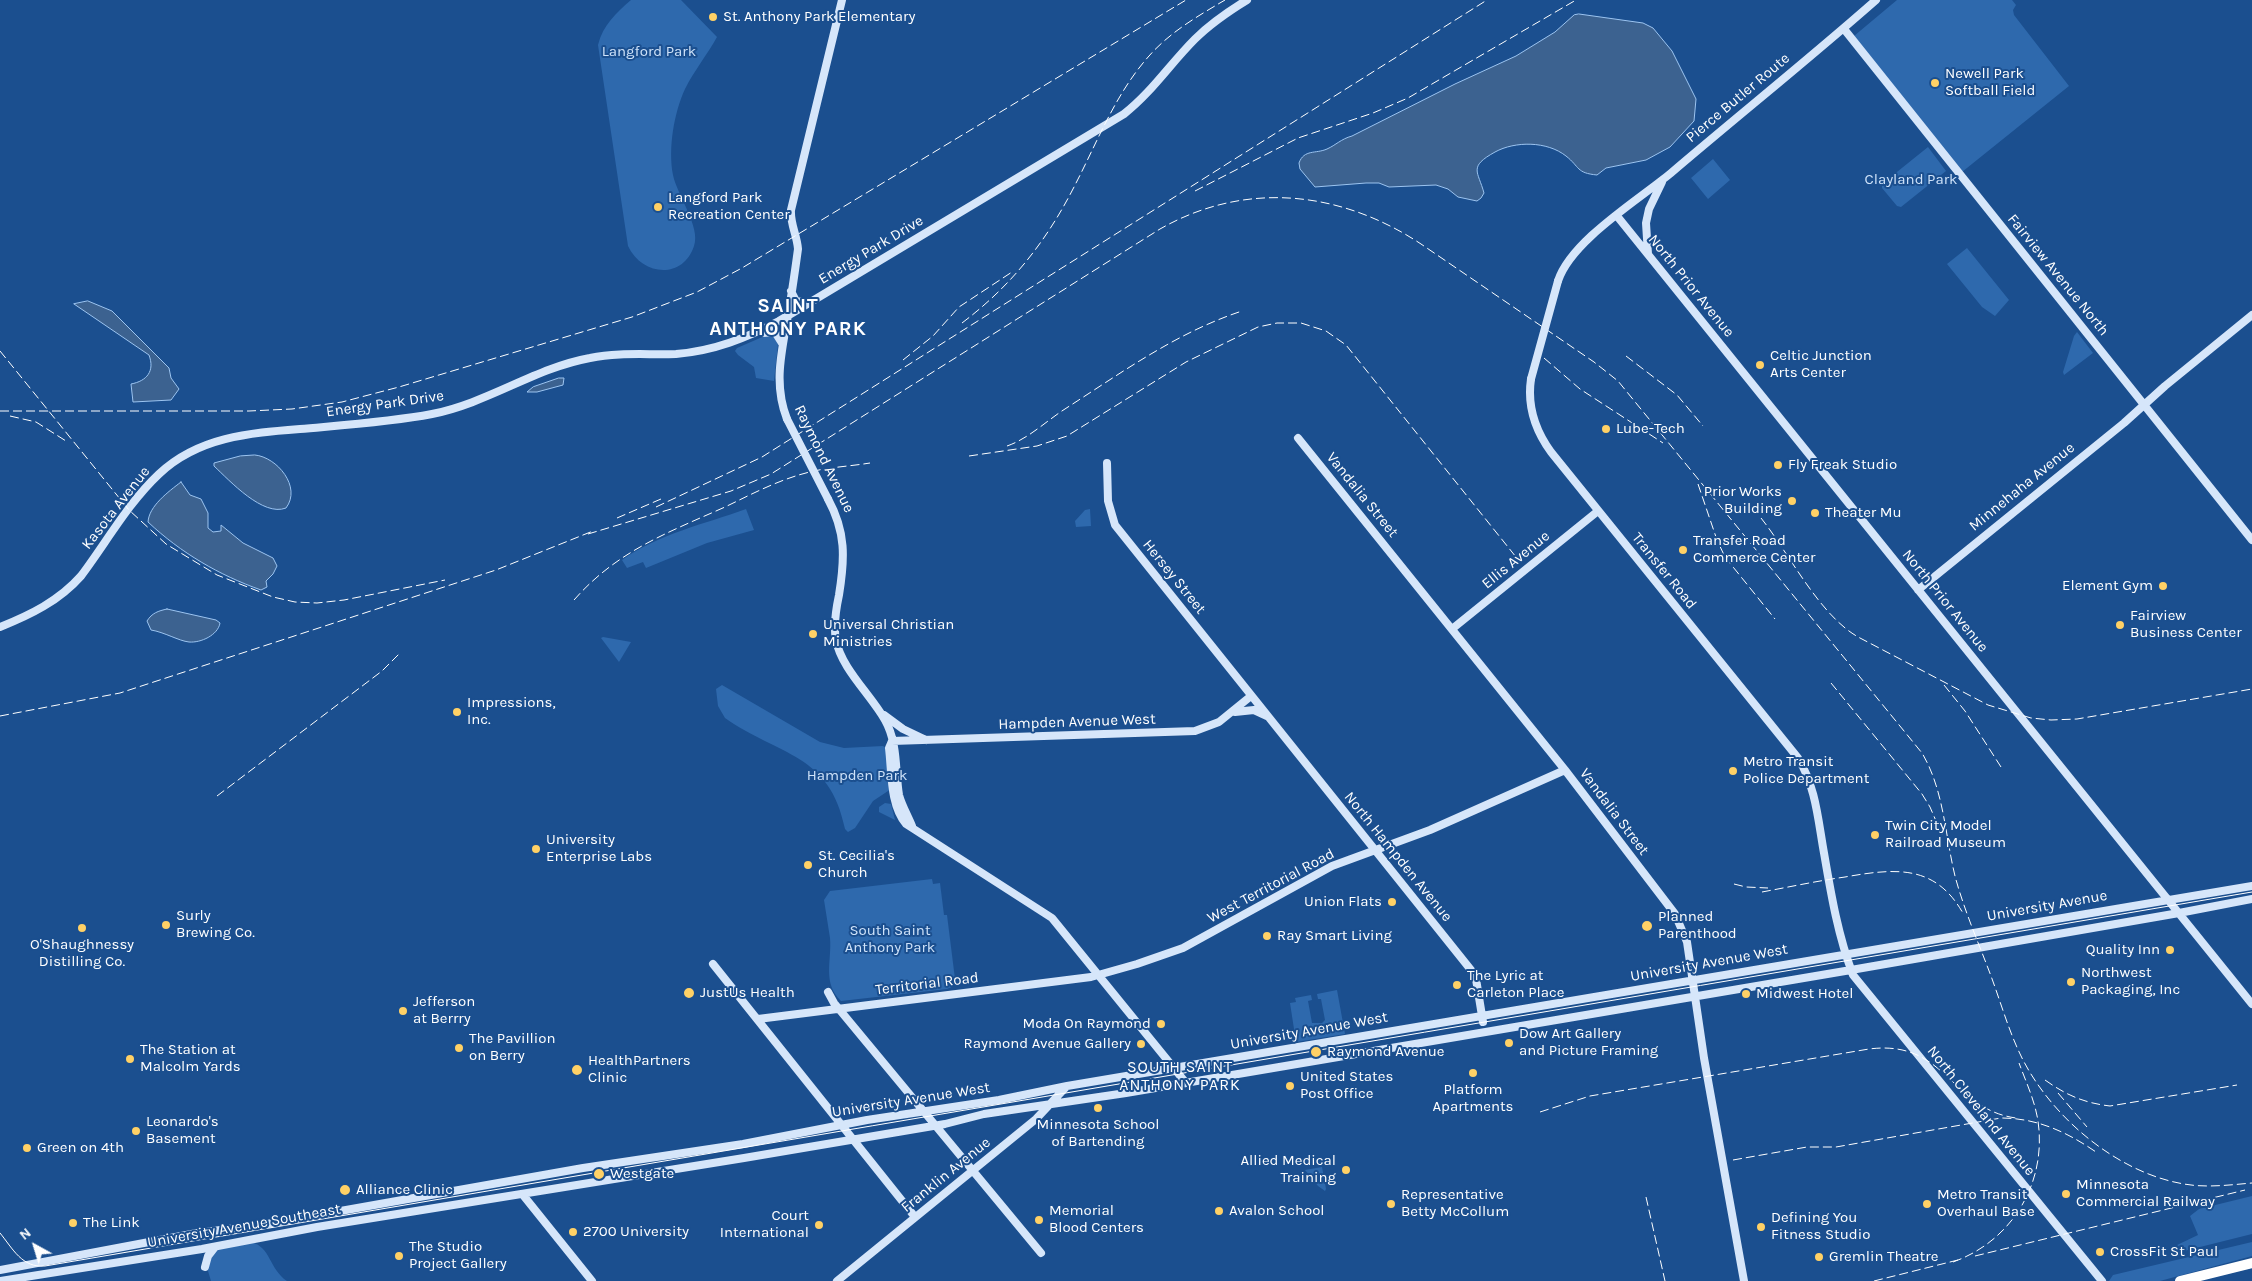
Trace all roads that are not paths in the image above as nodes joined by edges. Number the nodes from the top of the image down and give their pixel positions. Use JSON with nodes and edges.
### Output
{"nodes":[{"id":1,"x":842,"y":0,"type":"edge"},
{"id":2,"x":1248,"y":0,"type":"edge"},
{"id":3,"x":1876,"y":0,"type":"edge"},
{"id":4,"x":1844,"y":28,"type":"junction"},
{"id":5,"x":1664,"y":178,"type":"junction"},
{"id":6,"x":1617,"y":216,"type":"junction"},
{"id":7,"x":1648,"y":254,"type":"junction"},
{"id":8,"x":791,"y":291,"type":"junction"},
{"id":9,"x":810,"y":303,"type":"junction"},
{"id":10,"x":2252,"y":316,"type":"edge"},
{"id":11,"x":788,"y":317,"type":"junction"},
{"id":12,"x":759,"y":331,"type":"junction"},
{"id":13,"x":782,"y":343,"type":"junction"},
{"id":14,"x":2144,"y":405,"type":"junction"},
{"id":15,"x":276,"y":430,"type":"joint"},
{"id":16,"x":1298,"y":438,"type":"dead end"},
{"id":17,"x":1107,"y":463,"type":"dead end"},
{"id":18,"x":1598,"y":511,"type":"junction"},
{"id":19,"x":2252,"y":540,"type":"edge"},
{"id":20,"x":1918,"y":590,"type":"junction"},
{"id":21,"x":0,"y":627,"type":"edge"},
{"id":22,"x":1452,"y":629,"type":"junction"},
{"id":23,"x":1251,"y":696,"type":"junction"},
{"id":24,"x":880,"y":712,"type":"junction"},
{"id":25,"x":1230,"y":713,"type":"junction"},
{"id":26,"x":1270,"y":718,"type":"junction"},
{"id":27,"x":928,"y":741,"type":"junction"},
{"id":28,"x":892,"y":742,"type":"junction"},
{"id":29,"x":1565,"y":770,"type":"junction"},
{"id":30,"x":1376,"y":850,"type":"junction"},
{"id":31,"x":2252,"y":886,"type":"edge"},
{"id":32,"x":2169,"y":899,"type":"junction"},
{"id":33,"x":2252,"y":899,"type":"edge"},
{"id":34,"x":2180,"y":913,"type":"junction"},
{"id":35,"x":1846,"y":954,"type":"junction"},
{"id":36,"x":713,"y":964,"type":"dead end"},
{"id":37,"x":1851,"y":970,"type":"junction"},
{"id":38,"x":1100,"y":975,"type":"junction"},
{"id":39,"x":1692,"y":980,"type":"junction"},
{"id":40,"x":828,"y":992,"type":"dead end"},
{"id":41,"x":1695,"y":996,"type":"junction"},
{"id":42,"x":2252,"y":1004,"type":"edge"},
{"id":43,"x":840,"y":1009,"type":"junction"},
{"id":44,"x":758,"y":1019,"type":"junction"},
{"id":45,"x":1483,"y":1019,"type":"junction"},
{"id":46,"x":1174,"y":1069,"type":"junction"},
{"id":47,"x":1186,"y":1082,"type":"junction"},
{"id":48,"x":1068,"y":1086,"type":"junction"},
{"id":49,"x":1051,"y":1104,"type":"junction"},
{"id":50,"x":923,"y":1111,"type":"junction"},
{"id":51,"x":843,"y":1125,"type":"junction"},
{"id":52,"x":935,"y":1125,"type":"junction"},
{"id":53,"x":853,"y":1139,"type":"junction"},
{"id":54,"x":973,"y":1170,"type":"junction"},
{"id":55,"x":512,"y":1180,"type":"joint"},
{"id":56,"x":523,"y":1194,"type":"junction"},
{"id":57,"x":915,"y":1217,"type":"junction"},
{"id":58,"x":215,"y":1247,"type":"junction"},
{"id":59,"x":1042,"y":1253,"type":"dead end"},
{"id":60,"x":2252,"y":1262,"type":"edge"},
{"id":61,"x":205,"y":1267,"type":"dead end"},
{"id":62,"x":0,"y":1270,"type":"edge"},
{"id":63,"x":1744,"y":1280,"type":"edge"},
{"id":64,"x":0,"y":1281,"type":"edge"},
{"id":65,"x":592,"y":1281,"type":"edge"},
{"id":66,"x":837,"y":1281,"type":"edge"},
{"id":67,"x":2102,"y":1281,"type":"edge"},
{"id":68,"x":2180,"y":1281,"type":"edge"}],
"edges":[{"from":1,"to":8,"type":"street","name":"Raymond Avenue"},
{"from":2,"to":9,"type":"street","name":"Energy Park Drive"},
{"from":3,"to":4,"type":"street","name":"Pierce Butler Route"},
{"from":4,"to":5,"type":"street","name":"Pierce Butler Route"},
{"from":4,"to":14,"type":"street","name":"Fairview Avenue North"},
{"from":5,"to":6,"type":"street","name":"Pierce Butler Route"},
{"from":5,"to":7,"type":"street"},
{"from":6,"to":7,"type":"street","name":"North Prior Avenue"},
{"from":6,"to":18,"type":"street","name":"Transfer Road","bridge":true},
{"from":7,"to":20,"type":"street","name":"North Prior Avenue"},
{"from":8,"to":9,"type":"street"},
{"from":8,"to":11,"type":"street","name":"Raymond Avenue"},
{"from":9,"to":11,"type":"street","name":"Energy Park Drive"},
{"from":10,"to":14,"type":"street","name":"Minnehaha Avenue"},
{"from":11,"to":12,"type":"street","name":"Energy Park Drive"},
{"from":11,"to":13,"type":"street","name":"Raymond Avenue"},
{"from":12,"to":13,"type":"street"},
{"from":12,"to":15,"type":"street","name":"Energy Park Drive"},
{"from":13,"to":24,"type":"street","name":"Raymond Avenue","bridge":true},
{"from":14,"to":19,"type":"street","name":"Fairview Avenue North"},
{"from":14,"to":20,"type":"street","name":"Minnehaha Avenue"},
{"from":15,"to":21,"type":"street","name":"Kasota Avenue"},
{"from":16,"to":22,"type":"street","name":"Vandalia Street"},
{"from":17,"to":23,"type":"street","name":"Hersey Street"},
{"from":18,"to":22,"type":"street","name":"Ellis Avenue"},
{"from":18,"to":35,"type":"street","name":"Transfer Road"},
{"from":20,"to":32,"type":"street","name":"North Prior Avenue"},
{"from":22,"to":29,"type":"street","name":"Vandalia Street"},
{"from":23,"to":25,"type":"street","name":"Hampden Avenue West"},
{"from":23,"to":26,"type":"street","name":"North Hampden Avenue"},
{"from":24,"to":27,"type":"street"},
{"from":24,"to":28,"type":"street","name":"Raymond Avenue"},
{"from":25,"to":26,"type":"street"},
{"from":25,"to":27,"type":"street","name":"Hampden Avenue West"},
{"from":26,"to":30,"type":"street","name":"North Hampden Avenue"},
{"from":27,"to":28,"type":"street","name":"Hampden Avenue West"},
{"from":28,"to":38,"type":"street","name":"Raymond Avenue"},
{"from":29,"to":30,"type":"street","name":"West Territorial Road"},
{"from":29,"to":39,"type":"street","name":"Vandalia Street"},
{"from":30,"to":38,"type":"street","name":"West Territorial Road"},
{"from":30,"to":45,"type":"street","name":"North Hampden Avenue"},
{"from":31,"to":32,"type":"street","name":"University Avenue"},
{"from":32,"to":34,"type":"street","name":"North Prior Avenue"},
{"from":32,"to":35,"type":"street","name":"University Avenue"},
{"from":33,"to":34,"type":"street","name":"University Avenue"},
{"from":34,"to":37,"type":"street","name":"University Avenue"},
{"from":34,"to":42,"type":"street","name":"North Prior Avenue"},
{"from":35,"to":37,"type":"street","name":"North Cleveland Avenue"},
{"from":35,"to":39,"type":"street","name":"University Avenue West"},
{"from":36,"to":44,"type":"street"},
{"from":37,"to":41,"type":"street","name":"University Avenue West"},
{"from":37,"to":67,"type":"street","name":"North Cleveland Avenue"},
{"from":38,"to":43,"type":"street","name":"Territorial Road"},
{"from":38,"to":46,"type":"street","name":"Raymond Avenue"},
{"from":39,"to":41,"type":"street","name":"Vandalia Street"},
{"from":39,"to":45,"type":"street","name":"University Avenue West"},
{"from":40,"to":43,"type":"street"},
{"from":41,"to":47,"type":"street","name":"University Avenue West"},
{"from":41,"to":63,"type":"street","name":"Vandalia Street"},
{"from":43,"to":44,"type":"street","name":"Territorial Road"},
{"from":43,"to":50,"type":"street"},
{"from":44,"to":51,"type":"street"},
{"from":45,"to":46,"type":"street","name":"University Avenue West"},
{"from":46,"to":47,"type":"street","name":"Raymond Avenue"},
{"from":46,"to":48,"type":"street","name":"University Avenue West"},
{"from":47,"to":49,"type":"street","name":"University Avenue West"},
{"from":48,"to":49,"type":"street","name":"Franklin Avenue"},
{"from":48,"to":50,"type":"street","name":"University Avenue West"},
{"from":49,"to":52,"type":"street","name":"University Avenue West"},
{"from":49,"to":54,"type":"street","name":"Franklin Avenue"},
{"from":50,"to":51,"type":"street","name":"University Avenue West"},
{"from":50,"to":52,"type":"street"},
{"from":51,"to":53,"type":"street"},
{"from":51,"to":55,"type":"street","name":"University Avenue West"},
{"from":52,"to":53,"type":"street","name":"University Avenue West"},
{"from":52,"to":54,"type":"street"},
{"from":53,"to":56,"type":"street","name":"University Avenue West"},
{"from":53,"to":57,"type":"street"},
{"from":54,"to":57,"type":"street","name":"Franklin Avenue"},
{"from":54,"to":59,"type":"street"},
{"from":55,"to":62,"type":"street","name":"University Avenue Southeast"},
{"from":56,"to":58,"type":"street","name":"University Avenue Southeast"},
{"from":56,"to":65,"type":"street"},
{"from":57,"to":66,"type":"street","name":"Franklin Avenue"},
{"from":58,"to":61,"type":"street"},
{"from":58,"to":64,"type":"street","name":"University Avenue Southeast"},
{"from":60,"to":68,"type":"highway"}]}
